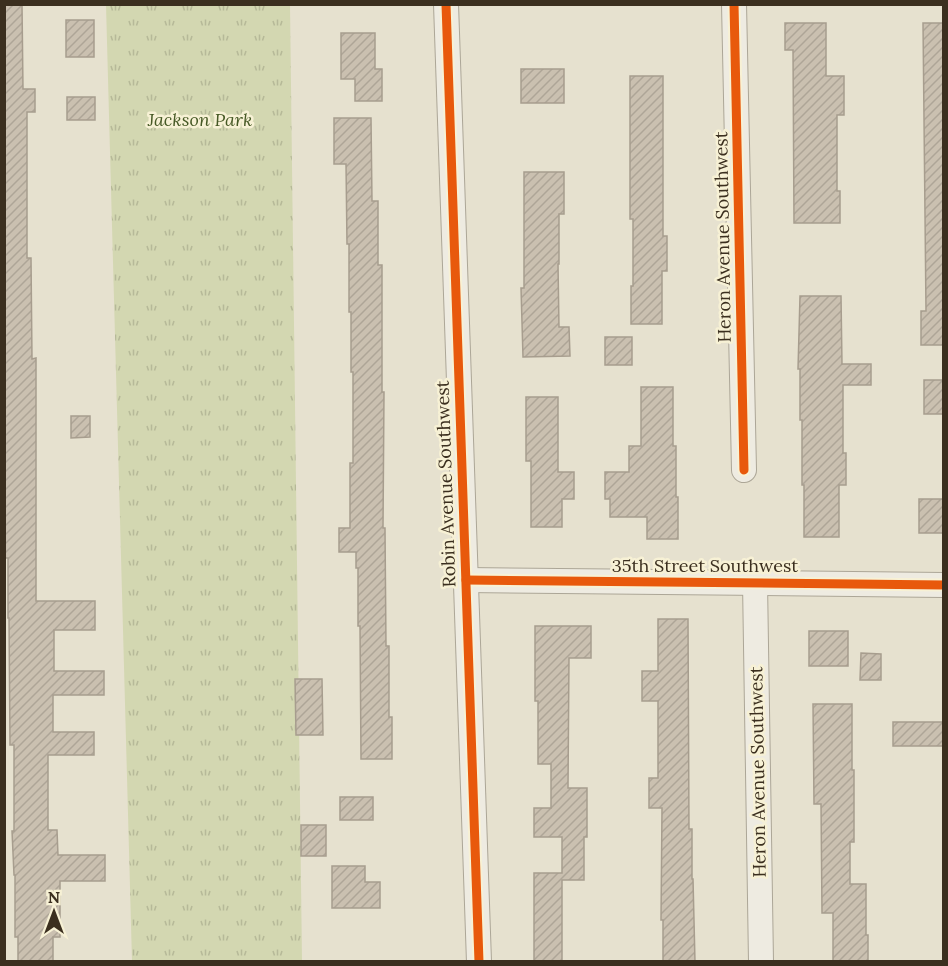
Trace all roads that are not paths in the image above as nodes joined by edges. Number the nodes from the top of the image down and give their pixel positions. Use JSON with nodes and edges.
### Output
{"nodes":[{"id":1,"x":446,"y":4,"type":"edge"},
{"id":2,"x":734,"y":4,"type":"edge"},
{"id":3,"x":744,"y":470,"type":"dead end"},
{"id":4,"x":466,"y":580,"type":"junction"},
{"id":5,"x":755,"y":582,"type":"junction"},
{"id":6,"x":944,"y":585,"type":"edge"},
{"id":7,"x":479,"y":962,"type":"edge"},
{"id":8,"x":761,"y":962,"type":"edge"}],
"edges":[{"from":1,"to":4,"type":"street","name":"Robin Avenue Southwest"},
{"from":2,"to":3,"type":"street","name":"Heron Avenue Southwest"},
{"from":4,"to":5,"type":"street","name":"35th Street Southwest"},
{"from":4,"to":7,"type":"street","name":"Robin Avenue Southwest"},
{"from":5,"to":6,"type":"street","name":"35th Street Southwest"},
{"from":5,"to":8,"type":"street","name":"Heron Avenue Southwest"}]}
